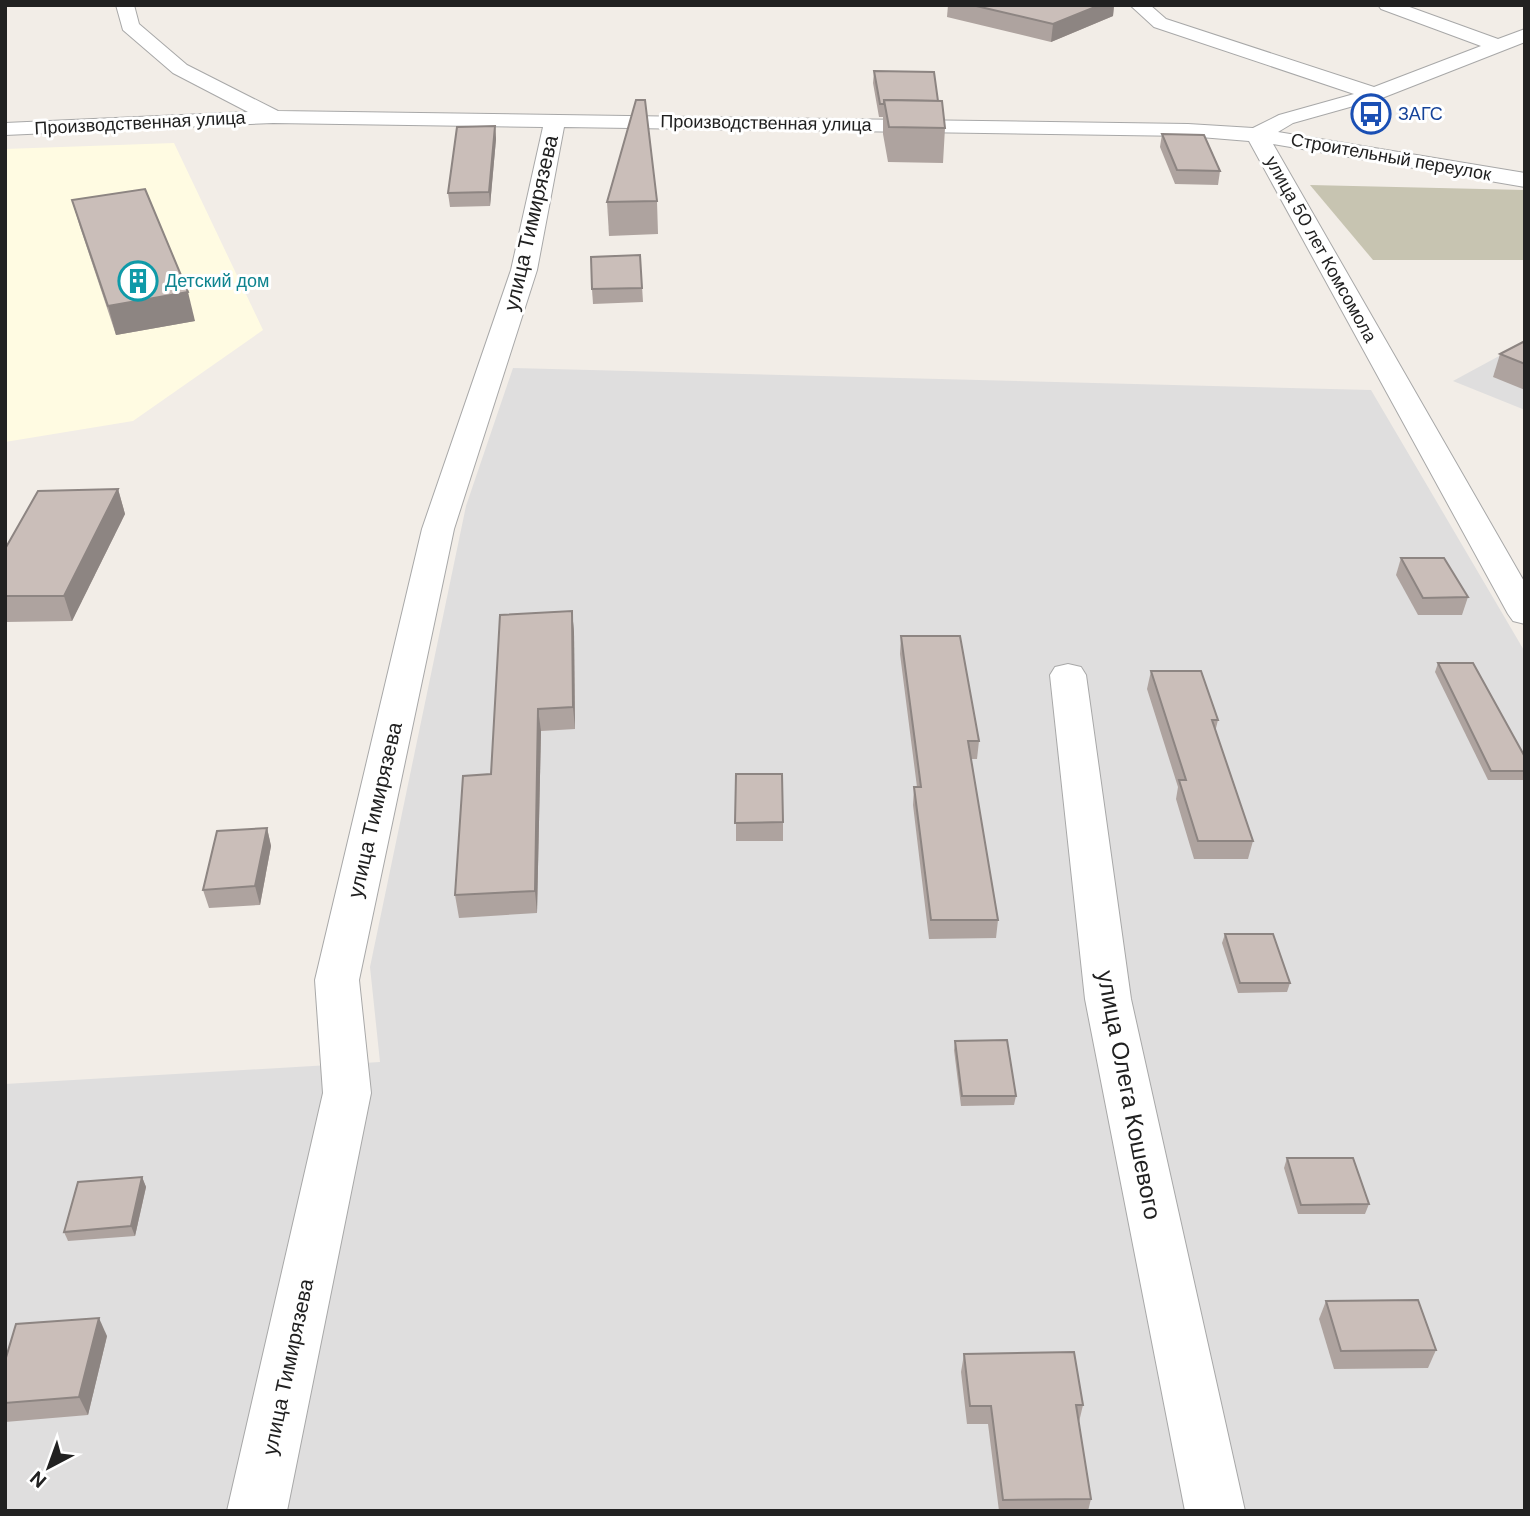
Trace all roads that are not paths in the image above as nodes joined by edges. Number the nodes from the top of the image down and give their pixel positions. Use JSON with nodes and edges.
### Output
{"nodes":[{"id":1,"x":125,"y":5,"type":"edge"},
{"id":2,"x":1139,"y":5,"type":"edge"},
{"id":3,"x":1387,"y":5,"type":"edge"},
{"id":4,"x":1525,"y":35,"type":"edge"},
{"id":5,"x":1496,"y":45,"type":"junction"},
{"id":6,"x":1375,"y":94,"type":"junction"},
{"id":7,"x":274,"y":117,"type":"junction"},
{"id":8,"x":555,"y":120,"type":"junction"},
{"id":9,"x":5,"y":129,"type":"edge"},
{"id":10,"x":1257,"y":135,"type":"junction"},
{"id":11,"x":1525,"y":180,"type":"edge"},
{"id":12,"x":1525,"y":614,"type":"edge"},
{"id":13,"x":1068,"y":675,"type":"dead end"},
{"id":14,"x":257,"y":1511,"type":"edge"},
{"id":15,"x":1214,"y":1511,"type":"edge"}],
"edges":[{"from":1,"to":7,"type":"street","name":"Производственная улица"},
{"from":2,"to":6,"type":"street"},
{"from":3,"to":5,"type":"street"},
{"from":4,"to":5,"type":"street","name":"улица 50 лет Комсомола"},
{"from":5,"to":6,"type":"street","name":"улица 50 лет Комсомола"},
{"from":6,"to":10,"type":"street","name":"улица 50 лет Комсомола"},
{"from":7,"to":8,"type":"street","name":"Производственная улица"},
{"from":7,"to":9,"type":"street","name":"Производственная улица"},
{"from":8,"to":10,"type":"street","name":"Производственная улица"},
{"from":8,"to":14,"type":"street","name":"улица Тимирязева"},
{"from":10,"to":11,"type":"street","name":"Строительный переулок"},
{"from":10,"to":12,"type":"street","name":"улица 50 лет Комсомола"},
{"from":13,"to":15,"type":"street","name":"улица Олега Кошевого"}]}
